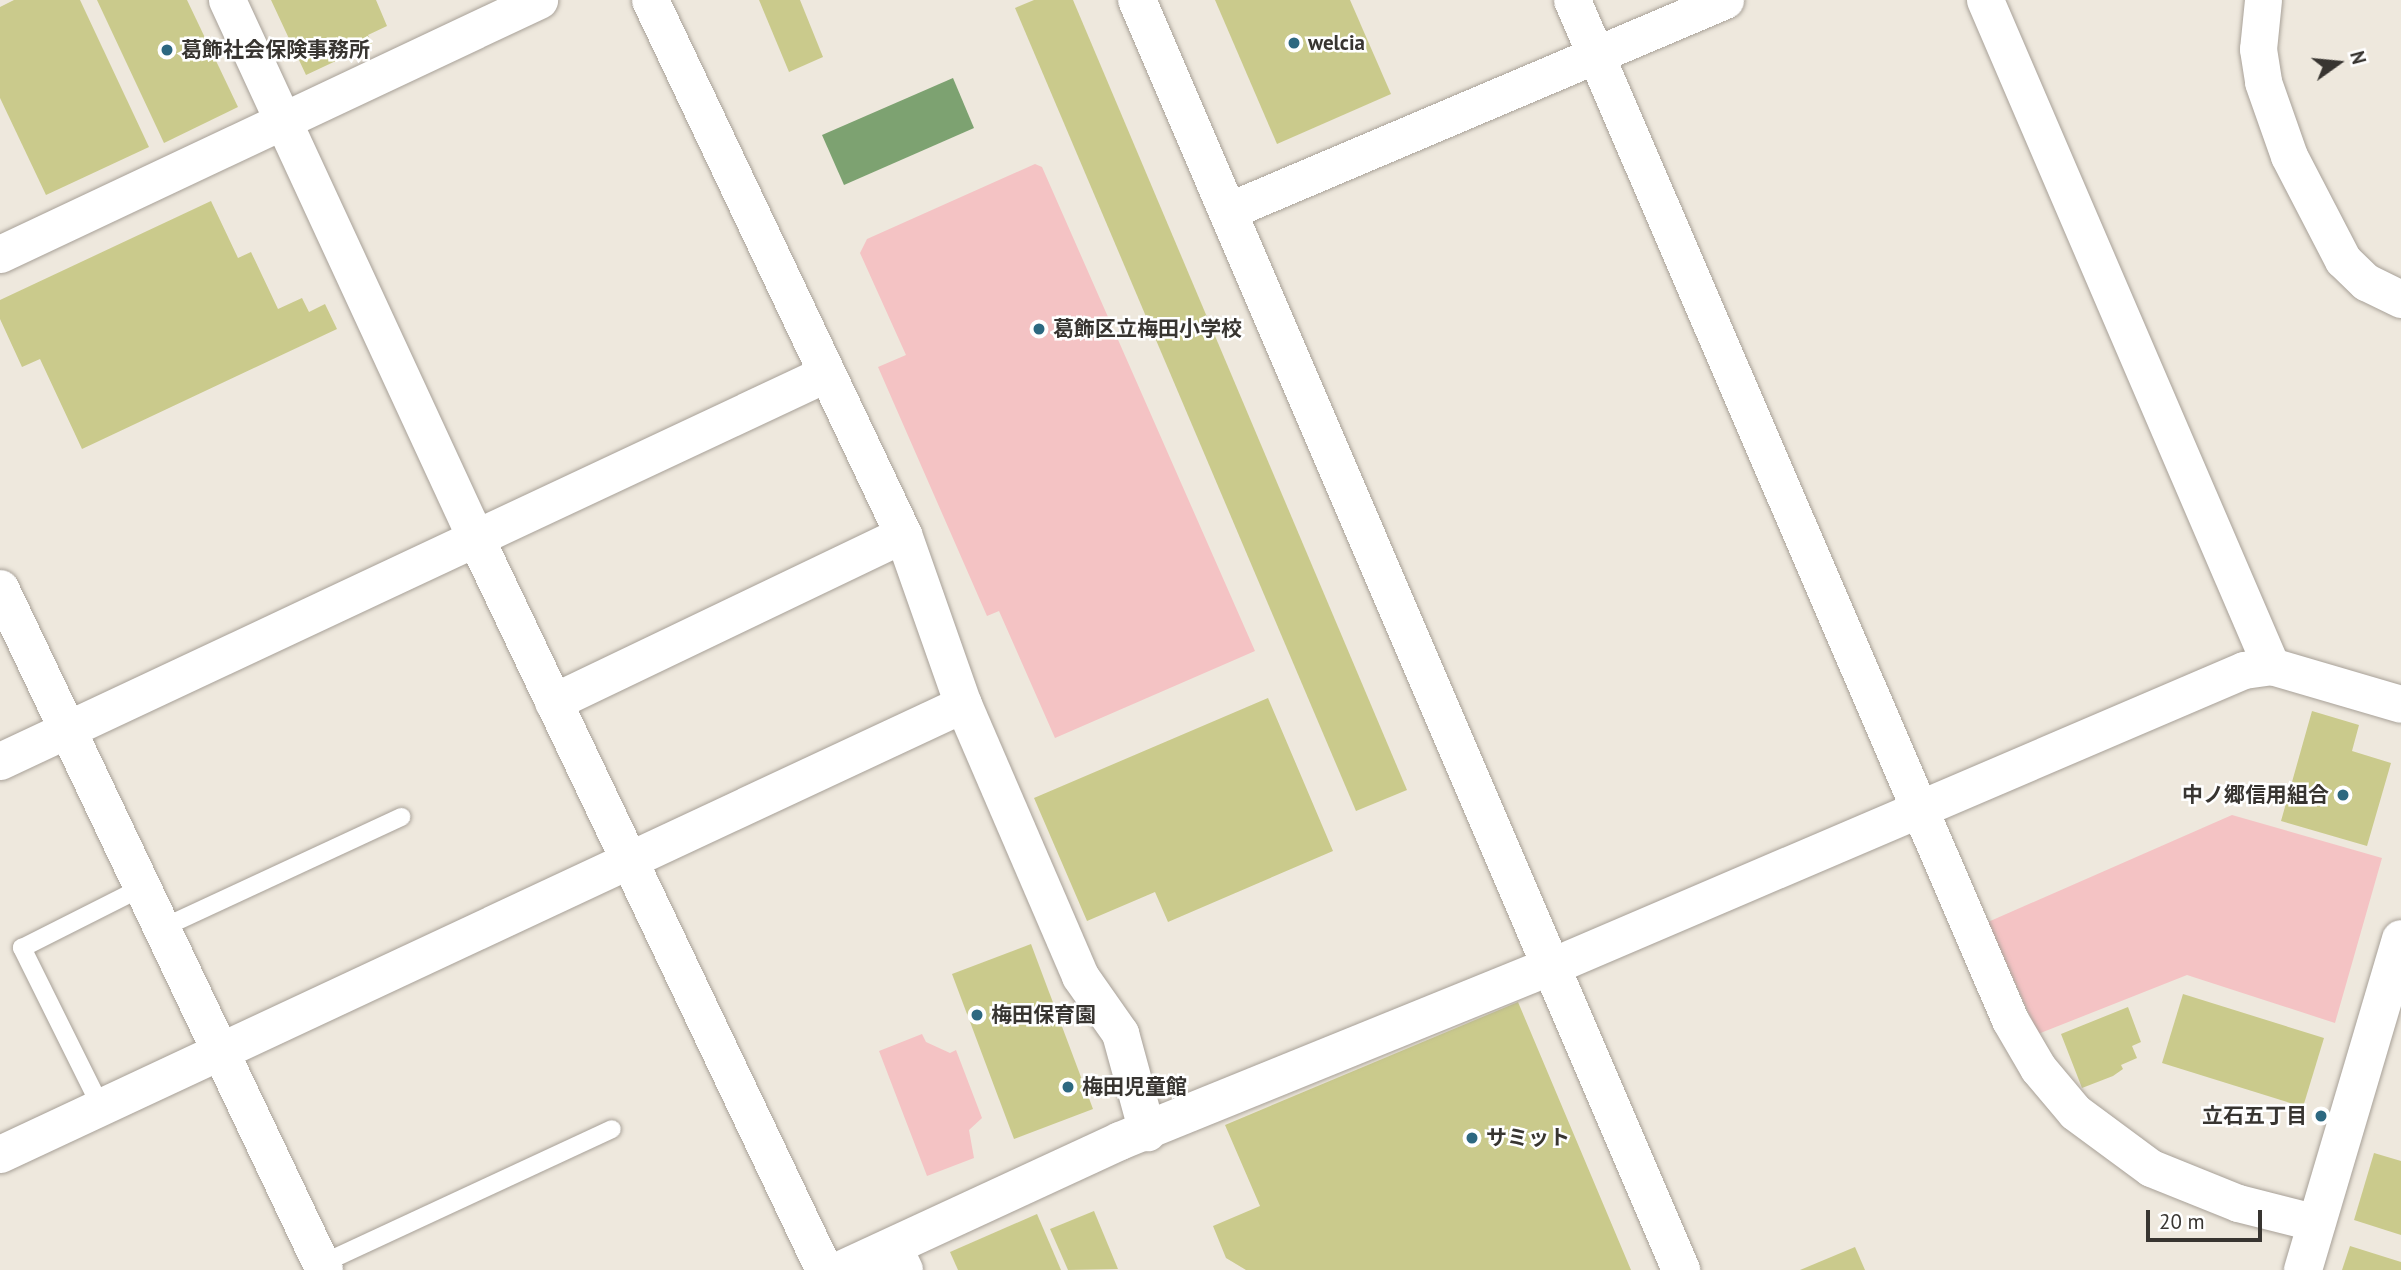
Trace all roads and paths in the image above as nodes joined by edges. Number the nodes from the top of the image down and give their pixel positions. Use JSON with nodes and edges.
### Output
{"nodes":[{"id":1,"x":227,"y":0,"type":"edge"},
{"id":2,"x":539,"y":0,"type":"edge"},
{"id":3,"x":650,"y":0,"type":"edge"},
{"id":4,"x":1137,"y":0,"type":"edge"},
{"id":5,"x":1572,"y":0,"type":"edge"},
{"id":6,"x":1726,"y":0,"type":"edge"},
{"id":7,"x":1985,"y":0,"type":"edge"},
{"id":8,"x":2263,"y":0,"type":"edge"},
{"id":9,"x":1595,"y":56,"type":"junction"},
{"id":10,"x":284,"y":120,"type":"junction"},
{"id":11,"x":1228,"y":211,"type":"junction"},
{"id":12,"x":0,"y":254,"type":"edge"},
{"id":13,"x":2401,"y":299,"type":"edge"},
{"id":14,"x":827,"y":373,"type":"junction"},
{"id":15,"x":903,"y":534,"type":"junction"},
{"id":16,"x":476,"y":539,"type":"junction"},
{"id":17,"x":0,"y":588,"type":"edge"},
{"id":18,"x":2271,"y":666,"type":"junction"},
{"id":19,"x":553,"y":702,"type":"junction"},
{"id":20,"x":963,"y":704,"type":"junction"},
{"id":21,"x":2401,"y":704,"type":"edge"},
{"id":22,"x":66,"y":729,"type":"junction"},
{"id":23,"x":0,"y":761,"type":"edge"},
{"id":24,"x":1919,"y":808,"type":"junction"},
{"id":25,"x":401,"y":817,"type":"dead end"},
{"id":26,"x":630,"y":863,"type":"junction"},
{"id":27,"x":142,"y":887,"type":"junction"},
{"id":28,"x":162,"y":928,"type":"junction"},
{"id":29,"x":2401,"y":939,"type":"edge"},
{"id":30,"x":1552,"y":966,"type":"junction"},
{"id":31,"x":219,"y":1051,"type":"junction"},
{"id":32,"x":101,"y":1107,"type":"junction"},
{"id":33,"x":612,"y":1129,"type":"dead end"},
{"id":34,"x":1147,"y":1132,"type":"junction"},
{"id":35,"x":0,"y":1154,"type":"edge"},
{"id":36,"x":2317,"y":1223,"type":"junction"},
{"id":37,"x":898,"y":1258,"type":"edge"},
{"id":38,"x":318,"y":1268,"type":"edge"},
{"id":39,"x":824,"y":1270,"type":"edge"},
{"id":40,"x":841,"y":1270,"type":"edge"},
{"id":41,"x":1681,"y":1270,"type":"edge"},
{"id":42,"x":2303,"y":1270,"type":"edge"}],
"edges":[{"from":1,"to":10,"type":"street"},
{"from":2,"to":10,"type":"street"},
{"from":3,"to":14,"type":"street"},
{"from":4,"to":11,"type":"street"},
{"from":5,"to":9,"type":"street"},
{"from":6,"to":9,"type":"street"},
{"from":7,"to":18,"type":"street"},
{"from":8,"to":13,"type":"street"},
{"from":9,"to":11,"type":"street"},
{"from":9,"to":24,"type":"street"},
{"from":10,"to":12,"type":"street"},
{"from":10,"to":16,"type":"street"},
{"from":11,"to":30,"type":"street"},
{"from":14,"to":15,"type":"street"},
{"from":14,"to":16,"type":"street"},
{"from":15,"to":19,"type":"street"},
{"from":15,"to":20,"type":"street"},
{"from":16,"to":19,"type":"street"},
{"from":16,"to":22,"type":"street"},
{"from":17,"to":22,"type":"street"},
{"from":18,"to":21,"type":"street"},
{"from":18,"to":24,"type":"street"},
{"from":19,"to":26,"type":"street"},
{"from":20,"to":26,"type":"street"},
{"from":20,"to":34,"type":"street"},
{"from":22,"to":23,"type":"street"},
{"from":22,"to":27,"type":"street"},
{"from":24,"to":30,"type":"street"},
{"from":24,"to":36,"type":"street"},
{"from":25,"to":28,"type":"lane"},
{"from":26,"to":31,"type":"street"},
{"from":26,"to":39,"type":"street"},
{"from":27,"to":28,"type":"street"},
{"from":27,"to":32,"type":"lane"},
{"from":28,"to":31,"type":"street"},
{"from":29,"to":36,"type":"street"},
{"from":30,"to":34,"type":"street"},
{"from":30,"to":41,"type":"street"},
{"from":31,"to":32,"type":"street"},
{"from":31,"to":38,"type":"street"},
{"from":32,"to":35,"type":"street"},
{"from":33,"to":38,"type":"lane"},
{"from":34,"to":37,"type":"street"},
{"from":36,"to":42,"type":"street"},
{"from":37,"to":40,"type":"street"}]}
